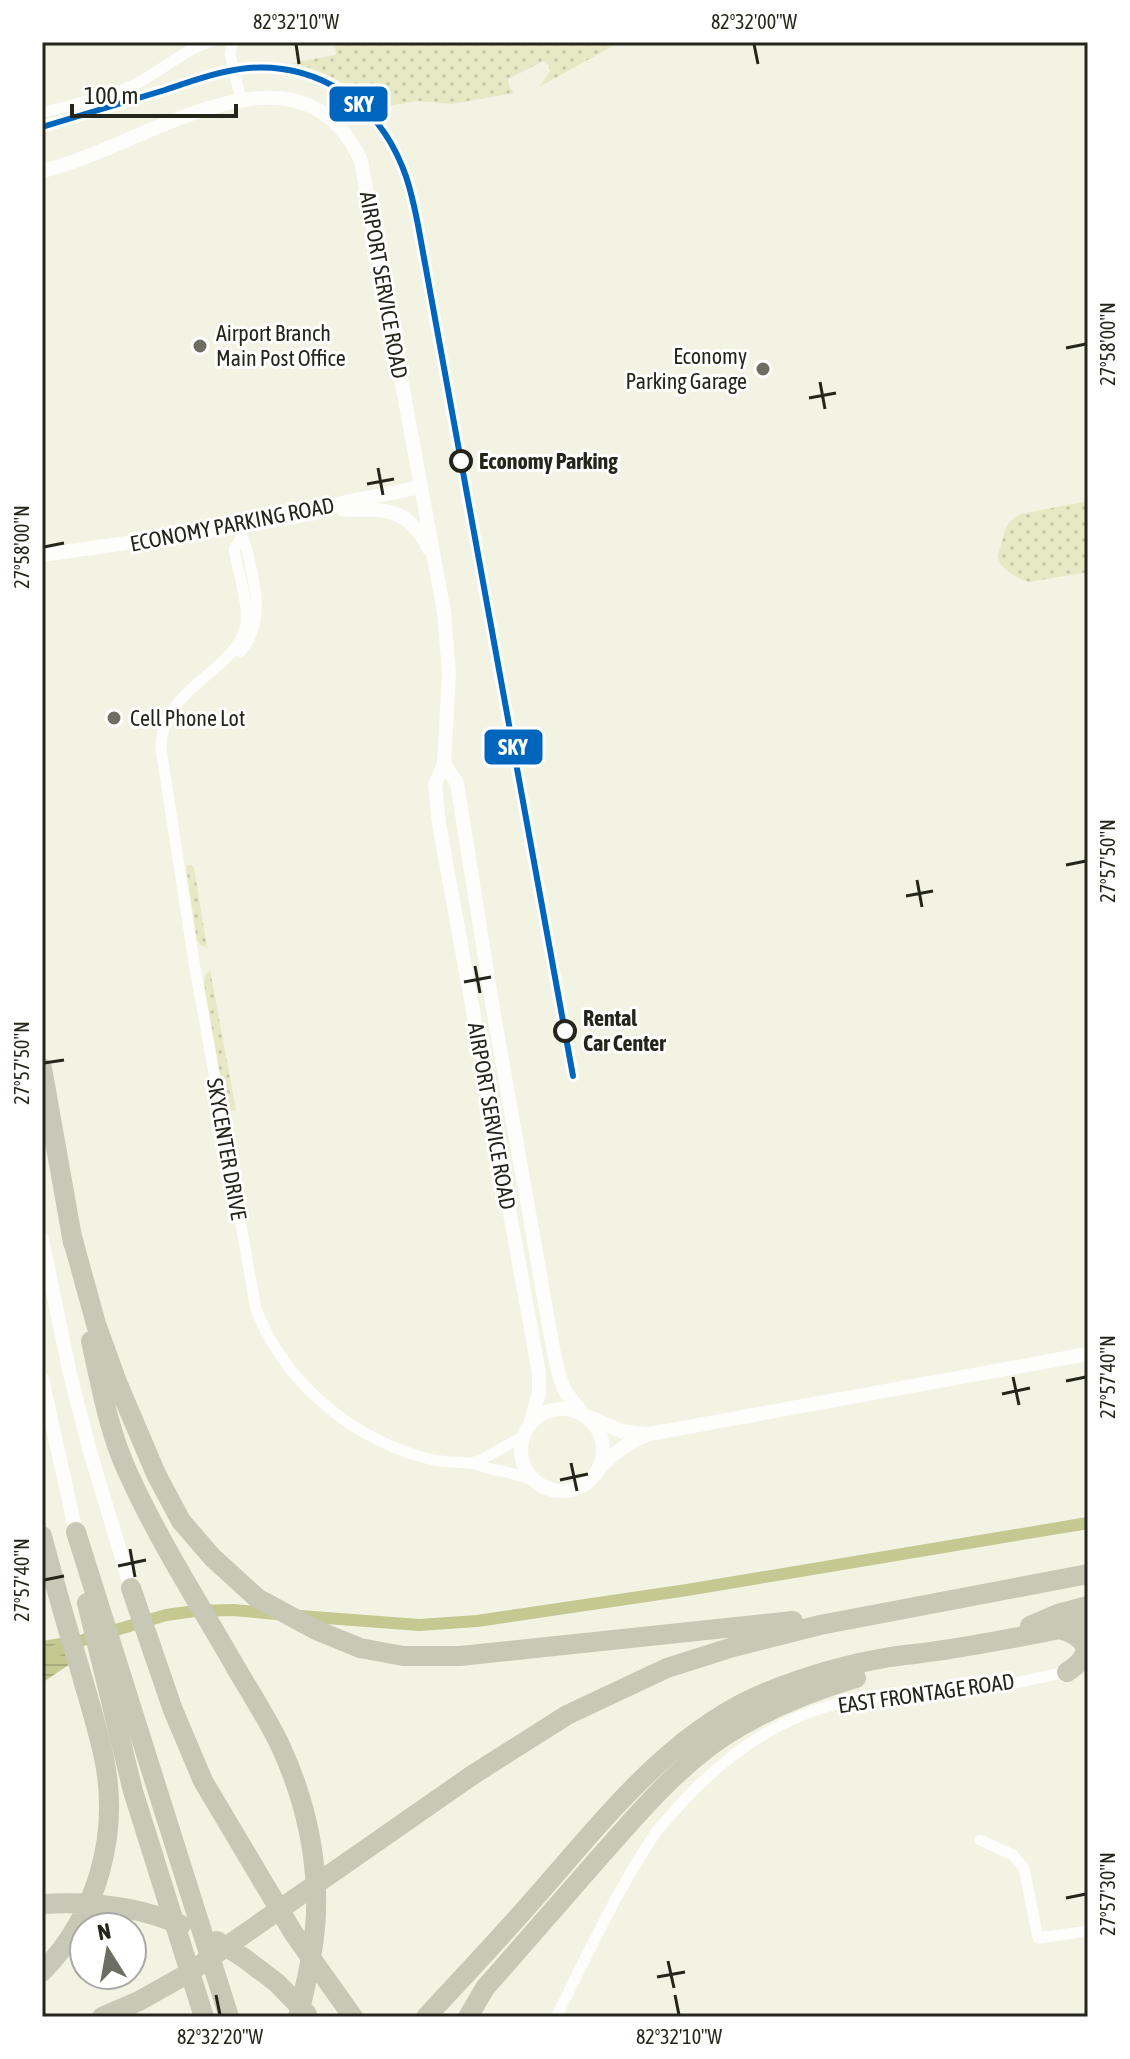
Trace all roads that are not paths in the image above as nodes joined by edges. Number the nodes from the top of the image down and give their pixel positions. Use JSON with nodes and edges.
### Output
{"nodes":[{"id":1,"x":209,"y":42,"type":"edge"},
{"id":2,"x":232,"y":42,"type":"edge"},
{"id":3,"x":241,"y":99,"type":"junction"},
{"id":4,"x":42,"y":113,"type":"edge"},
{"id":5,"x":42,"y":163,"type":"edge"},
{"id":6,"x":68,"y":163,"type":"junction"},
{"id":7,"x":42,"y":171,"type":"edge"},
{"id":8,"x":421,"y":487,"type":"junction"},
{"id":9,"x":315,"y":513,"type":"junction"},
{"id":10,"x":241,"y":532,"type":"junction"},
{"id":11,"x":42,"y":555,"type":"edge"},
{"id":12,"x":434,"y":559,"type":"junction"},
{"id":13,"x":444,"y":764,"type":"junction"},
{"id":14,"x":42,"y":1068,"type":"edge"},
{"id":15,"x":71,"y":1233,"type":"junction"},
{"id":16,"x":42,"y":1239,"type":"edge"},
{"id":17,"x":1088,"y":1354,"type":"edge"},
{"id":18,"x":42,"y":1379,"type":"edge"},
{"id":19,"x":583,"y":1414,"type":"junction"},
{"id":20,"x":531,"y":1421,"type":"junction"},
{"id":21,"x":649,"y":1434,"type":"junction"},
{"id":22,"x":524,"y":1436,"type":"junction"},
{"id":23,"x":471,"y":1463,"type":"junction"},
{"id":24,"x":597,"y":1471,"type":"junction"},
{"id":25,"x":535,"y":1481,"type":"junction"},
{"id":26,"x":76,"y":1532,"type":"joint"},
{"id":27,"x":42,"y":1536,"type":"edge"},
{"id":28,"x":1088,"y":1574,"type":"edge"},
{"id":29,"x":131,"y":1588,"type":"joint"},
{"id":30,"x":93,"y":1603,"type":"junction"},
{"id":31,"x":1088,"y":1606,"type":"edge"},
{"id":32,"x":897,"y":1609,"type":"junction"},
{"id":33,"x":1088,"y":1624,"type":"edge"},
{"id":34,"x":1059,"y":1629,"type":"junction"},
{"id":35,"x":989,"y":1642,"type":"junction"},
{"id":36,"x":955,"y":1648,"type":"junction"},
{"id":37,"x":1088,"y":1669,"type":"edge"},
{"id":38,"x":1067,"y":1672,"type":"junction"},
{"id":39,"x":980,"y":1840,"type":"dead end"},
{"id":40,"x":42,"y":1904,"type":"edge"},
{"id":41,"x":1088,"y":1931,"type":"edge"},
{"id":42,"x":42,"y":1972,"type":"edge"},
{"id":43,"x":102,"y":2017,"type":"edge"},
{"id":44,"x":204,"y":2017,"type":"edge"},
{"id":45,"x":229,"y":2017,"type":"edge"},
{"id":46,"x":298,"y":2017,"type":"edge"},
{"id":47,"x":310,"y":2017,"type":"edge"},
{"id":48,"x":353,"y":2017,"type":"edge"},
{"id":49,"x":426,"y":2017,"type":"edge"},
{"id":50,"x":468,"y":2017,"type":"edge"},
{"id":51,"x":556,"y":2017,"type":"edge"}],
"edges":[{"from":1,"to":4,"type":"street"},
{"from":2,"to":3,"type":"street"},
{"from":3,"to":6,"type":"street","name":"AIRPORT SERVICE ROAD"},
{"from":3,"to":8,"type":"street","name":"AIRPORT SERVICE ROAD"},
{"from":5,"to":6,"type":"street"},
{"from":6,"to":7,"type":"street","name":"AIRPORT SERVICE ROAD"},
{"from":8,"to":9,"type":"street","name":"ECONOMY PARKING ROAD"},
{"from":8,"to":12,"type":"street","name":"AIRPORT SERVICE ROAD"},
{"from":9,"to":10,"type":"street","name":"ECONOMY PARKING ROAD"},
{"from":9,"to":12,"type":"street"},
{"from":10,"to":11,"type":"street","name":"ECONOMY PARKING ROAD"},
{"from":10,"to":23,"type":"street","name":"SKYCENTER DRIVE"},
{"from":12,"to":13,"type":"street","name":"AIRPORT SERVICE ROAD"},
{"from":13,"to":19,"type":"street","name":"AIRPORT SERVICE ROAD"},
{"from":13,"to":20,"type":"street","name":"AIRPORT SERVICE ROAD"},
{"from":14,"to":15,"type":"highway"},
{"from":15,"to":32,"type":"highway"},
{"from":15,"to":46,"type":"highway"},
{"from":16,"to":29,"type":"street"},
{"from":17,"to":21,"type":"street"},
{"from":18,"to":26,"type":"street"},
{"from":19,"to":20,"type":"street"},
{"from":19,"to":21,"type":"street"},
{"from":19,"to":24,"type":"street"},
{"from":20,"to":22,"type":"street"},
{"from":21,"to":24,"type":"street"},
{"from":22,"to":23,"type":"street"},
{"from":22,"to":25,"type":"street"},
{"from":23,"to":25,"type":"street","name":"SKYCENTER DRIVE"},
{"from":24,"to":25,"type":"street"},
{"from":26,"to":30,"type":"highway"},
{"from":27,"to":42,"type":"highway"},
{"from":28,"to":32,"type":"highway"},
{"from":29,"to":48,"type":"highway"},
{"from":30,"to":44,"type":"highway"},
{"from":30,"to":45,"type":"highway"},
{"from":31,"to":35,"type":"highway"},
{"from":32,"to":43,"type":"highway"},
{"from":33,"to":34,"type":"highway"},
{"from":34,"to":35,"type":"highway"},
{"from":34,"to":38,"type":"highway"},
{"from":35,"to":36,"type":"highway"},
{"from":36,"to":49,"type":"highway"},
{"from":36,"to":50,"type":"highway"},
{"from":37,"to":38,"type":"highway"},
{"from":38,"to":51,"type":"street","name":"EAST FRONTAGE ROAD"},
{"from":39,"to":41,"type":"street"},
{"from":40,"to":47,"type":"highway"}]}
